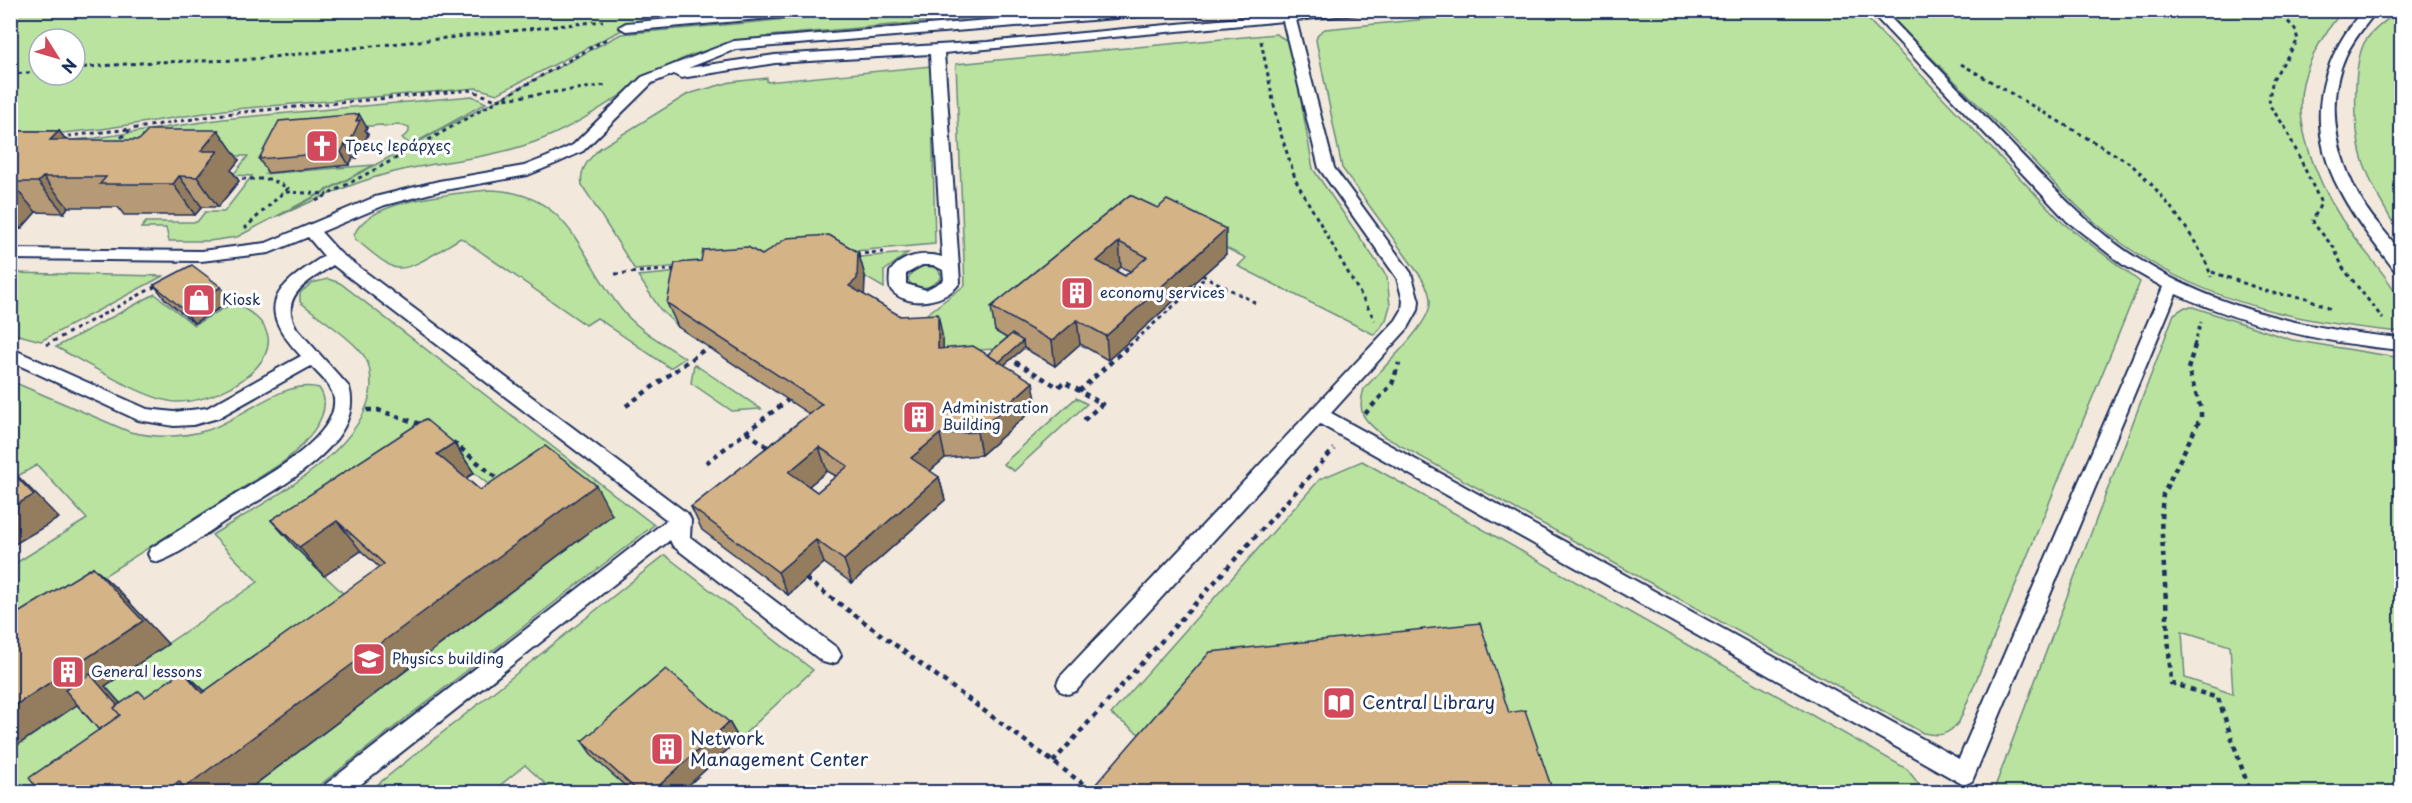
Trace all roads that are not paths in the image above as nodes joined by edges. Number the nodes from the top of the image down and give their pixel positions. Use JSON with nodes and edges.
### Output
{"nodes":[{"id":1,"x":816,"y":10,"type":"edge"},
{"id":2,"x":1164,"y":10,"type":"edge"},
{"id":3,"x":1205,"y":10,"type":"edge"},
{"id":4,"x":1356,"y":10,"type":"edge"},
{"id":5,"x":1875,"y":10,"type":"edge"},
{"id":6,"x":2371,"y":10,"type":"edge"},
{"id":7,"x":1288,"y":14,"type":"edge"},
{"id":8,"x":1210,"y":24,"type":"junction"},
{"id":9,"x":626,"y":27,"type":"road end"},
{"id":10,"x":937,"y":50,"type":"junction"},
{"id":11,"x":646,"y":80,"type":"junction"},
{"id":12,"x":311,"y":230,"type":"junction"},
{"id":13,"x":10,"y":254,"type":"edge"},
{"id":14,"x":334,"y":257,"type":"junction"},
{"id":15,"x":951,"y":267,"type":"dead end"},
{"id":16,"x":2402,"y":268,"type":"edge"},
{"id":17,"x":2172,"y":285,"type":"junction"},
{"id":18,"x":2402,"y":344,"type":"edge"},
{"id":19,"x":10,"y":354,"type":"edge"},
{"id":20,"x":313,"y":357,"type":"junction"},
{"id":21,"x":1318,"y":414,"type":"junction"},
{"id":22,"x":681,"y":519,"type":"junction"},
{"id":23,"x":158,"y":554,"type":"dead end"},
{"id":24,"x":830,"y":655,"type":"dead end"},
{"id":25,"x":1068,"y":684,"type":"dead end"},
{"id":26,"x":334,"y":792,"type":"edge"}],
"edges":[{"from":1,"to":9,"type":"lane"},
{"from":2,"to":11,"type":"lane"},
{"from":3,"to":8,"type":"lane"},
{"from":4,"to":7,"type":"lane"},
{"from":5,"to":17,"type":"lane"},
{"from":6,"to":16,"type":"lane"},
{"from":7,"to":8,"type":"lane"},
{"from":7,"to":21,"type":"lane"},
{"from":8,"to":10,"type":"lane"},
{"from":10,"to":11,"type":"lane"},
{"from":10,"to":15,"type":"lane"},
{"from":11,"to":12,"type":"lane"},
{"from":12,"to":13,"type":"lane"},
{"from":12,"to":14,"type":"lane"},
{"from":14,"to":20,"type":"lane"},
{"from":14,"to":22,"type":"lane"},
{"from":17,"to":18,"type":"lane"},
{"from":17,"to":21,"type":"lane"},
{"from":19,"to":20,"type":"lane"},
{"from":20,"to":23,"type":"lane"},
{"from":21,"to":25,"type":"lane"},
{"from":22,"to":24,"type":"lane"},
{"from":22,"to":26,"type":"lane"}]}
